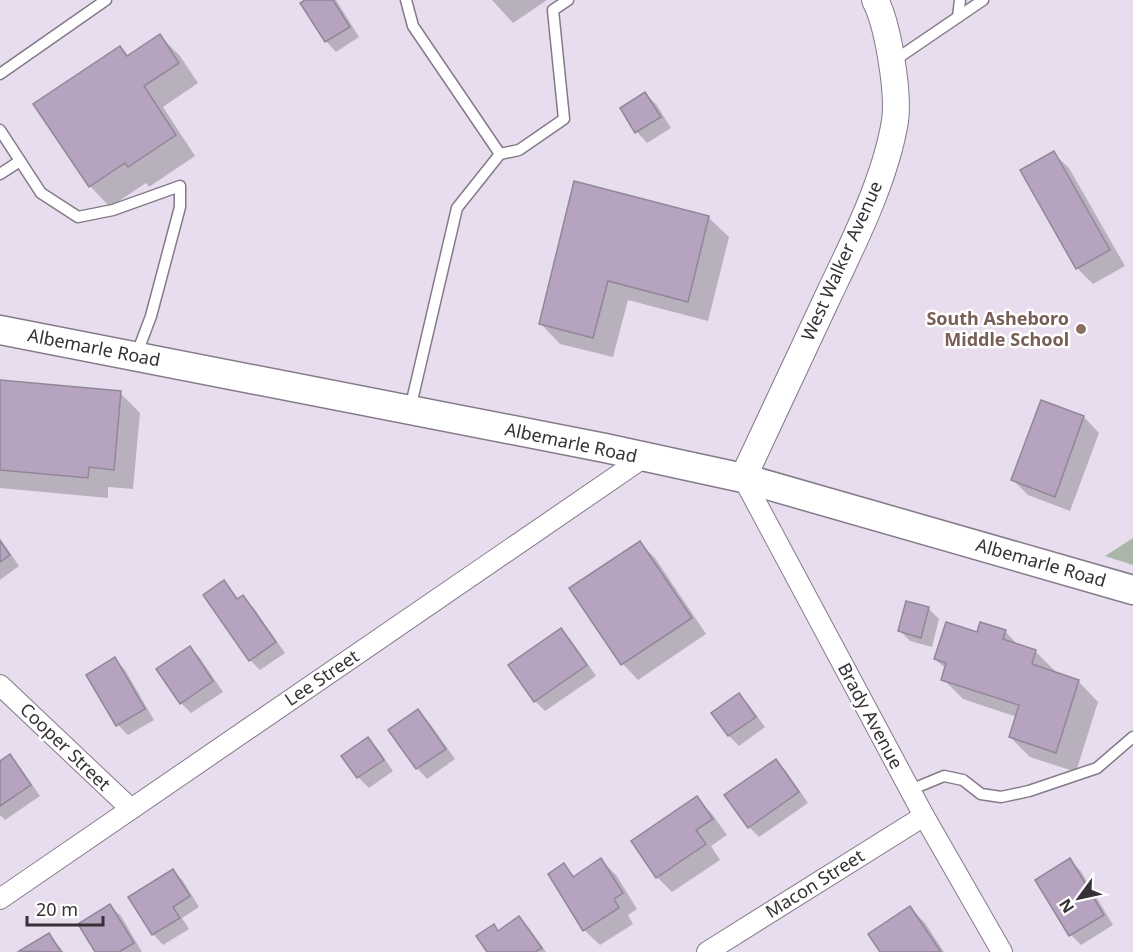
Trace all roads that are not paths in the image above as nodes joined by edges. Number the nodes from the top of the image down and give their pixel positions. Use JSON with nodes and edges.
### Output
{"nodes":[{"id":1,"x":106,"y":0,"type":"edge"},
{"id":2,"x":406,"y":0,"type":"edge"},
{"id":3,"x":568,"y":0,"type":"edge"},
{"id":4,"x":875,"y":0,"type":"edge"},
{"id":5,"x":960,"y":0,"type":"edge"},
{"id":6,"x":983,"y":0,"type":"edge"},
{"id":7,"x":958,"y":17,"type":"junction"},
{"id":8,"x":891,"y":62,"type":"junction"},
{"id":9,"x":0,"y":74,"type":"edge"},
{"id":10,"x":0,"y":130,"type":"edge"},
{"id":11,"x":500,"y":154,"type":"junction"},
{"id":12,"x":20,"y":161,"type":"junction"},
{"id":13,"x":0,"y":174,"type":"edge"},
{"id":14,"x":0,"y":330,"type":"edge"},
{"id":15,"x":136,"y":357,"type":"junction"},
{"id":16,"x":410,"y":411,"type":"junction"},
{"id":17,"x":643,"y":458,"type":"junction"},
{"id":18,"x":742,"y":478,"type":"junction"},
{"id":19,"x":1133,"y":590,"type":"edge"},
{"id":20,"x":0,"y":685,"type":"edge"},
{"id":21,"x":1133,"y":737,"type":"edge"},
{"id":22,"x":910,"y":790,"type":"junction"},
{"id":23,"x":131,"y":809,"type":"junction"},
{"id":24,"x":924,"y":816,"type":"junction"},
{"id":25,"x":0,"y":899,"type":"edge"},
{"id":26,"x":707,"y":952,"type":"edge"},
{"id":27,"x":1002,"y":952,"type":"edge"}],
"edges":[{"from":1,"to":9,"type":"lane"},
{"from":2,"to":11,"type":"lane"},
{"from":3,"to":11,"type":"lane"},
{"from":4,"to":8,"type":"street","name":"West Walker Avenue"},
{"from":5,"to":7,"type":"lane"},
{"from":6,"to":7,"type":"lane"},
{"from":7,"to":8,"type":"lane"},
{"from":8,"to":18,"type":"street","name":"West Walker Avenue"},
{"from":10,"to":12,"type":"lane"},
{"from":11,"to":16,"type":"lane"},
{"from":12,"to":13,"type":"lane"},
{"from":12,"to":15,"type":"lane"},
{"from":14,"to":15,"type":"main road","name":"Albemarle Road"},
{"from":15,"to":16,"type":"main road","name":"Albemarle Road"},
{"from":16,"to":17,"type":"main road","name":"Albemarle Road"},
{"from":17,"to":18,"type":"main road","name":"Albemarle Road"},
{"from":17,"to":23,"type":"street","name":"Lee Street"},
{"from":18,"to":19,"type":"main road","name":"Albemarle Road"},
{"from":18,"to":22,"type":"street","name":"Brady Avenue"},
{"from":20,"to":23,"type":"street","name":"Cooper Street"},
{"from":21,"to":22,"type":"lane"},
{"from":22,"to":24,"type":"street","name":"Brady Avenue"},
{"from":23,"to":25,"type":"street","name":"Lee Street"},
{"from":24,"to":26,"type":"street","name":"Macon Street"},
{"from":24,"to":27,"type":"street","name":"Brady Avenue"}]}
